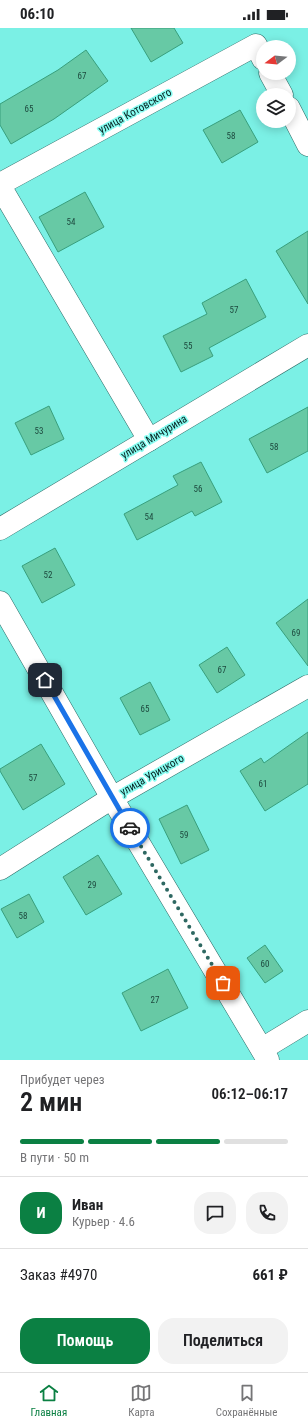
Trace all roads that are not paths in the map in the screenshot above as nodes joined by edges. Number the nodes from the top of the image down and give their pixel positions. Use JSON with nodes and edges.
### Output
{"nodes":[{"id":1,"x":256,"y":45,"type":"edge"},
{"id":2,"x":296,"y":122,"type":"edge"},
{"id":3,"x":308,"y":145,"type":"edge"},
{"id":4,"x":0,"y":185,"type":"edge"},
{"id":5,"x":308,"y":345,"type":"edge"},
{"id":6,"x":149,"y":440,"type":"junction"},
{"id":7,"x":0,"y":529,"type":"edge"},
{"id":8,"x":0,"y":602,"type":"edge"},
{"id":9,"x":308,"y":686,"type":"edge"},
{"id":10,"x":112,"y":798,"type":"junction"},
{"id":11,"x":0,"y":869,"type":"edge"},
{"id":12,"x":308,"y":1021,"type":"edge"},
{"id":13,"x":265,"y":1055,"type":"edge"}],
"edges":[{"from":1,"to":4,"type":"street","name":"улица Котовского"},
{"from":2,"to":3,"type":"street"},
{"from":4,"to":6,"type":"street"},
{"from":5,"to":6,"type":"street","name":"улица Мичурина"},
{"from":6,"to":7,"type":"street","name":"улица Мичурина"},
{"from":8,"to":10,"type":"street"},
{"from":9,"to":10,"type":"street","name":"улица Урицкого"},
{"from":10,"to":11,"type":"street","name":"улица Урицкого"},
{"from":10,"to":13,"type":"street"},
{"from":12,"to":13,"type":"street"}]}
